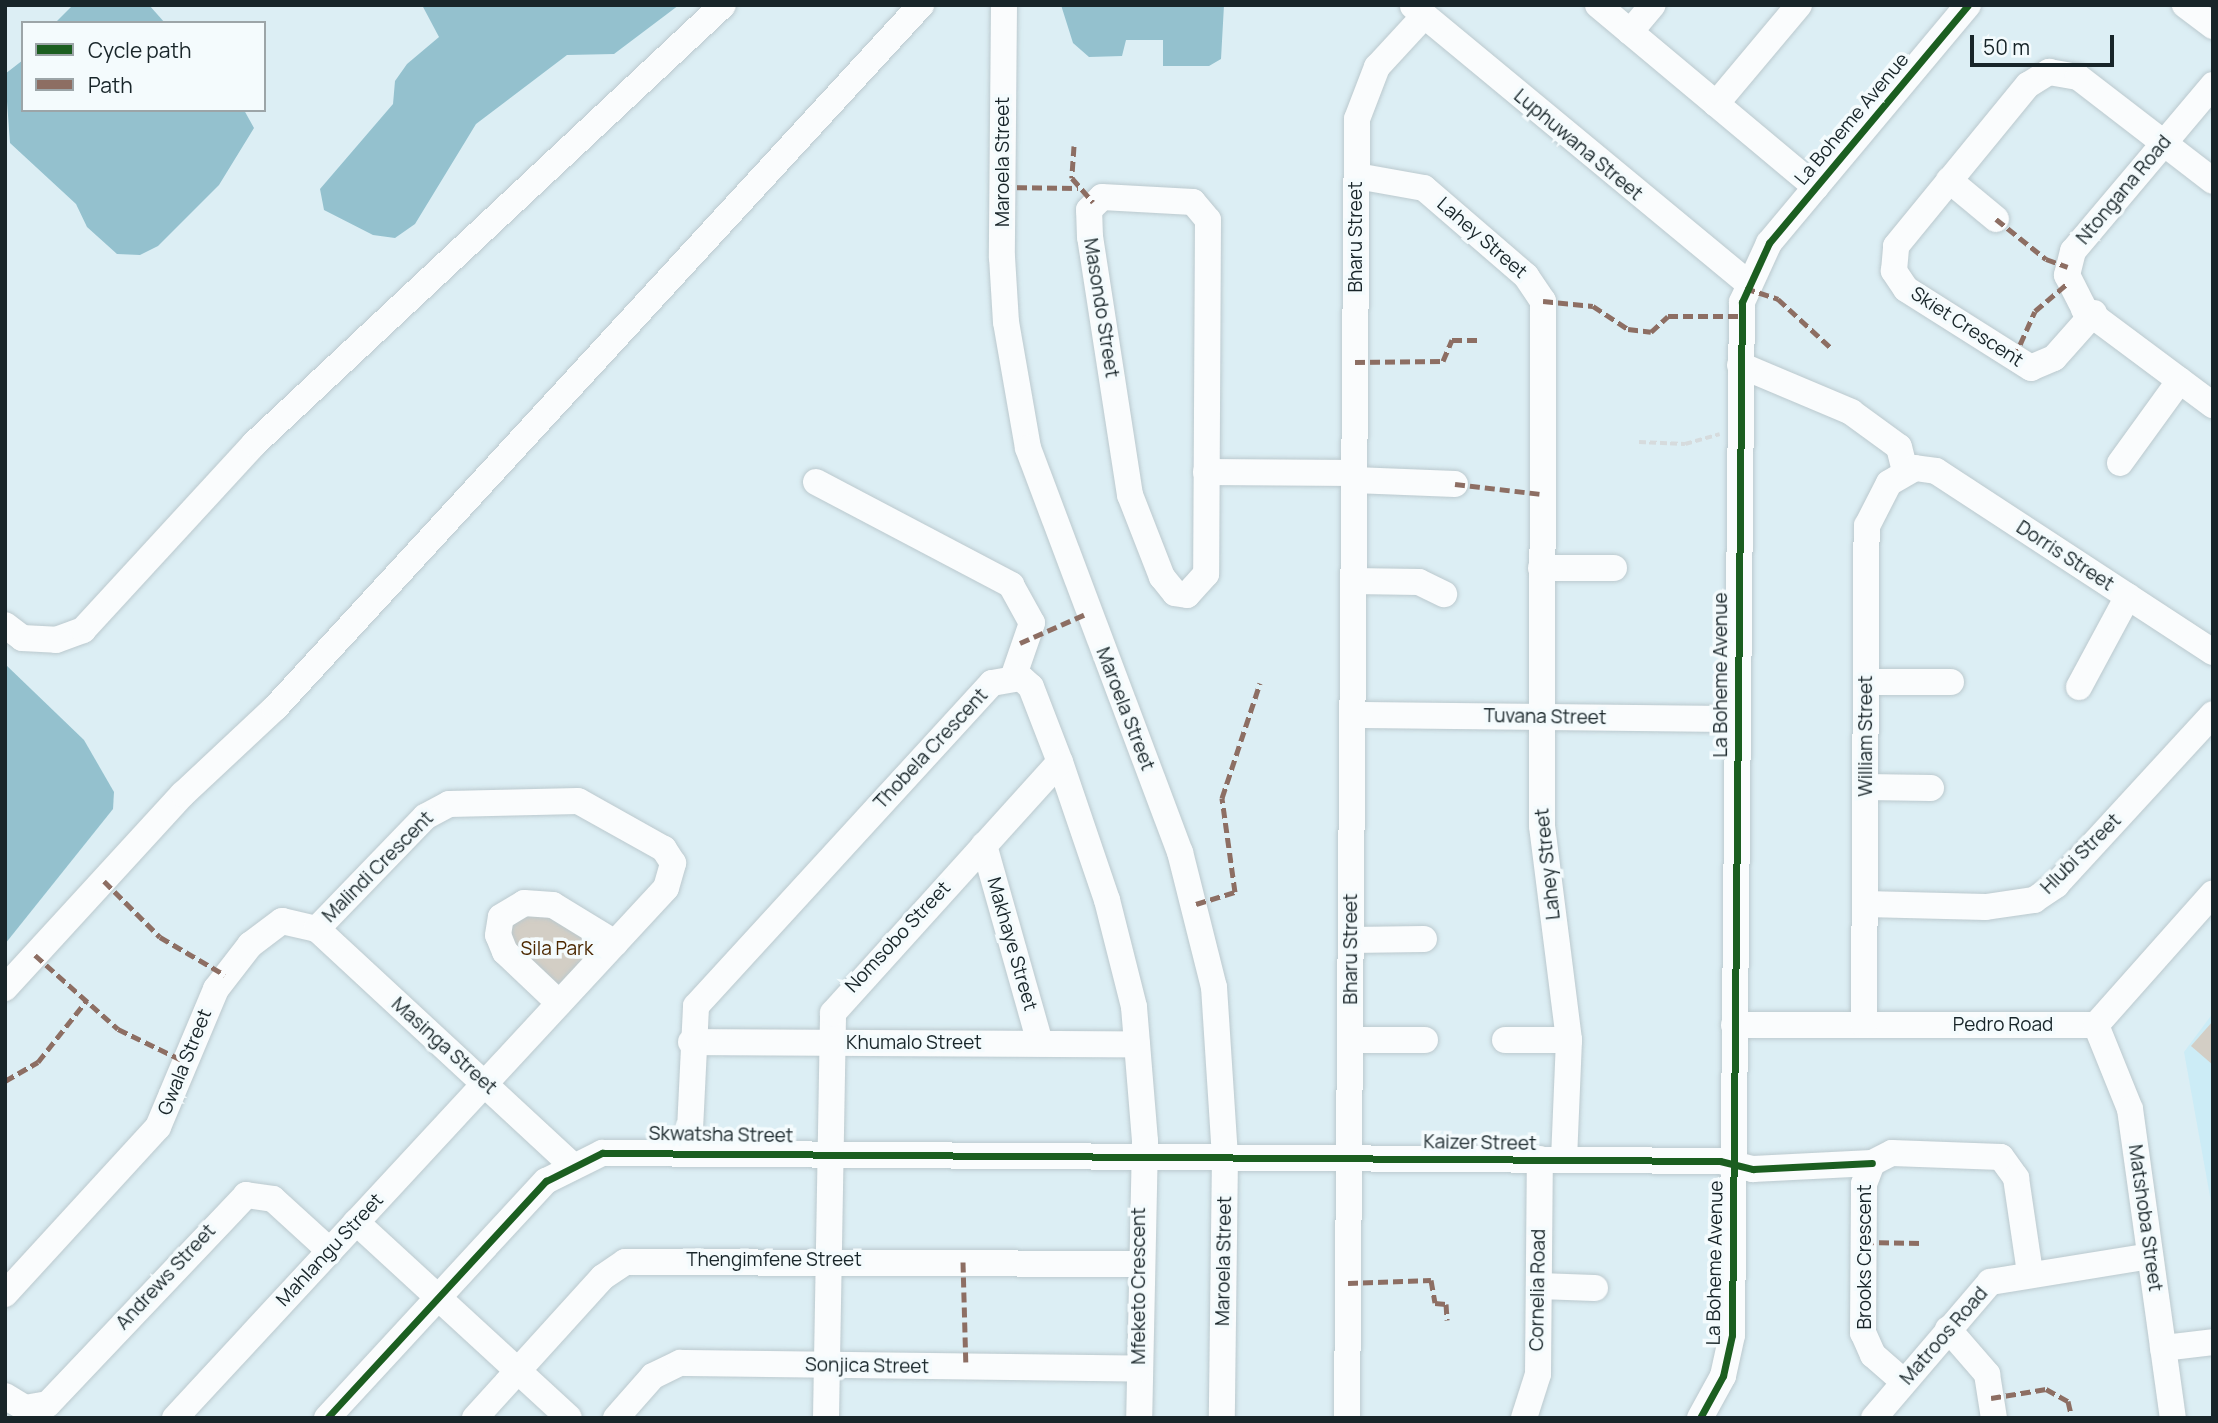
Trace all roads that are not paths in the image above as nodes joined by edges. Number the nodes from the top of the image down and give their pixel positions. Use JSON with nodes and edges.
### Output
{"nodes":[{"id":1,"x":723,"y":5,"type":"edge"},
{"id":2,"x":921,"y":5,"type":"edge"},
{"id":3,"x":1004,"y":5,"type":"edge"},
{"id":4,"x":1598,"y":5,"type":"edge"},
{"id":5,"x":1653,"y":5,"type":"edge"},
{"id":6,"x":1800,"y":5,"type":"edge"},
{"id":7,"x":1968,"y":5,"type":"edge"},
{"id":8,"x":2186,"y":5,"type":"edge"},
{"id":9,"x":1418,"y":11,"type":"edge"},
{"id":10,"x":2213,"y":26,"type":"edge"},
{"id":11,"x":1630,"y":32,"type":"junction"},
{"id":12,"x":2213,"y":85,"type":"edge"},
{"id":13,"x":1716,"y":104,"type":"junction"},
{"id":14,"x":2164,"y":142,"type":"junction"},
{"id":15,"x":1357,"y":176,"type":"junction"},
{"id":16,"x":1949,"y":180,"type":"junction"},
{"id":17,"x":2213,"y":181,"type":"edge"},
{"id":18,"x":1816,"y":187,"type":"junction"},
{"id":19,"x":1996,"y":219,"type":"dead end"},
{"id":20,"x":1747,"y":282,"type":"junction"},
{"id":21,"x":2094,"y":313,"type":"junction"},
{"id":22,"x":1740,"y":365,"type":"junction"},
{"id":23,"x":2180,"y":380,"type":"junction"},
{"id":24,"x":2213,"y":405,"type":"edge"},
{"id":25,"x":2119,"y":463,"type":"dead end"},
{"id":26,"x":1910,"y":469,"type":"junction"},
{"id":27,"x":1206,"y":472,"type":"junction"},
{"id":28,"x":1354,"y":477,"type":"junction"},
{"id":29,"x":816,"y":482,"type":"dead end"},
{"id":30,"x":1455,"y":484,"type":"dead end"},
{"id":31,"x":1541,"y":568,"type":"junction"},
{"id":32,"x":1615,"y":568,"type":"dead end"},
{"id":33,"x":1353,"y":581,"type":"junction"},
{"id":34,"x":1444,"y":594,"type":"dead end"},
{"id":35,"x":2128,"y":596,"type":"junction"},
{"id":36,"x":5,"y":625,"type":"edge"},
{"id":37,"x":2213,"y":652,"type":"edge"},
{"id":38,"x":1014,"y":675,"type":"junction"},
{"id":39,"x":1866,"y":682,"type":"junction"},
{"id":40,"x":1951,"y":682,"type":"dead end"},
{"id":41,"x":2079,"y":687,"type":"dead end"},
{"id":42,"x":2213,"y":714,"type":"edge"},
{"id":43,"x":1353,"y":715,"type":"junction"},
{"id":44,"x":1541,"y":717,"type":"junction"},
{"id":45,"x":1737,"y":719,"type":"junction"},
{"id":46,"x":1060,"y":762,"type":"junction"},
{"id":47,"x":1866,"y":787,"type":"junction"},
{"id":48,"x":1931,"y":788,"type":"dead end"},
{"id":49,"x":984,"y":845,"type":"junction"},
{"id":50,"x":2213,"y":892,"type":"edge"},
{"id":51,"x":1865,"y":904,"type":"junction"},
{"id":52,"x":317,"y":929,"type":"junction"},
{"id":53,"x":1424,"y":939,"type":"dead end"},
{"id":54,"x":1351,"y":940,"type":"junction"},
{"id":55,"x":615,"y":943,"type":"junction"},
{"id":56,"x":5,"y":988,"type":"edge"},
{"id":57,"x":559,"y":1003,"type":"junction"},
{"id":58,"x":1734,"y":1025,"type":"junction"},
{"id":59,"x":1864,"y":1025,"type":"junction"},
{"id":60,"x":2096,"y":1025,"type":"junction"},
{"id":61,"x":1350,"y":1040,"type":"junction"},
{"id":62,"x":1425,"y":1040,"type":"dead end"},
{"id":63,"x":1505,"y":1040,"type":"dead end"},
{"id":64,"x":1569,"y":1040,"type":"junction"},
{"id":65,"x":691,"y":1042,"type":"junction"},
{"id":66,"x":827,"y":1042,"type":"junction"},
{"id":67,"x":1040,"y":1043,"type":"junction"},
{"id":68,"x":1137,"y":1044,"type":"junction"},
{"id":69,"x":485,"y":1083,"type":"junction"},
{"id":70,"x":689,"y":1150,"type":"junction"},
{"id":71,"x":827,"y":1152,"type":"junction"},
{"id":72,"x":1143,"y":1154,"type":"junction"},
{"id":73,"x":1225,"y":1155,"type":"junction"},
{"id":74,"x":1349,"y":1157,"type":"junction"},
{"id":75,"x":1552,"y":1159,"type":"junction"},
{"id":76,"x":1872,"y":1163,"type":"junction"},
{"id":77,"x":571,"y":1164,"type":"junction"},
{"id":78,"x":1733,"y":1167,"type":"junction"},
{"id":79,"x":356,"y":1222,"type":"junction"},
{"id":80,"x":330,"y":1251,"type":"junction"},
{"id":81,"x":2150,"y":1256,"type":"junction"},
{"id":82,"x":826,"y":1261,"type":"junction"},
{"id":83,"x":1140,"y":1264,"type":"junction"},
{"id":84,"x":2030,"y":1273,"type":"junction"},
{"id":85,"x":1539,"y":1286,"type":"junction"},
{"id":86,"x":1595,"y":1288,"type":"dead end"},
{"id":87,"x":5,"y":1294,"type":"edge"},
{"id":88,"x":438,"y":1297,"type":"junction"},
{"id":89,"x":1948,"y":1329,"type":"junction"},
{"id":90,"x":2213,"y":1342,"type":"edge"},
{"id":91,"x":2163,"y":1348,"type":"junction"},
{"id":92,"x":826,"y":1365,"type":"junction"},
{"id":93,"x":1139,"y":1369,"type":"junction"},
{"id":94,"x":518,"y":1371,"type":"junction"},
{"id":95,"x":1904,"y":1382,"type":"junction"},
{"id":96,"x":5,"y":1396,"type":"edge"},
{"id":97,"x":175,"y":1418,"type":"edge"},
{"id":98,"x":327,"y":1418,"type":"edge"},
{"id":99,"x":475,"y":1418,"type":"edge"},
{"id":100,"x":569,"y":1418,"type":"edge"},
{"id":101,"x":616,"y":1418,"type":"edge"},
{"id":102,"x":825,"y":1418,"type":"edge"},
{"id":103,"x":1139,"y":1418,"type":"edge"},
{"id":104,"x":1223,"y":1418,"type":"edge"},
{"id":105,"x":1347,"y":1418,"type":"edge"},
{"id":106,"x":1524,"y":1418,"type":"edge"},
{"id":107,"x":1700,"y":1418,"type":"edge"},
{"id":108,"x":1874,"y":1418,"type":"edge"},
{"id":109,"x":1994,"y":1418,"type":"edge"},
{"id":110,"x":2173,"y":1418,"type":"edge"}],
"edges":[{"from":1,"to":36,"type":"street"},
{"from":2,"to":56,"type":"street"},
{"from":3,"to":73,"type":"street","name":"Maroela Street"},
{"from":4,"to":11,"type":"street"},
{"from":5,"to":11,"type":"street"},
{"from":6,"to":13,"type":"street"},
{"from":7,"to":18,"type":"street","name":"La Boheme Avenue"},
{"from":8,"to":10,"type":"street"},
{"from":9,"to":15,"type":"street","name":"Bharu Street"},
{"from":9,"to":20,"type":"street","name":"Luphuwana Street"},
{"from":11,"to":13,"type":"street"},
{"from":12,"to":14,"type":"street","name":"Ntongana Road"},
{"from":13,"to":18,"type":"street"},
{"from":14,"to":16,"type":"street","name":"Skiet Crescent"},
{"from":14,"to":17,"type":"street","name":"Skiet Crescent"},
{"from":14,"to":21,"type":"street","name":"Ntongana Road"},
{"from":15,"to":28,"type":"street","name":"Bharu Street"},
{"from":15,"to":31,"type":"street","name":"Lahey Street"},
{"from":16,"to":19,"type":"street"},
{"from":16,"to":21,"type":"street","name":"Skiet Crescent"},
{"from":18,"to":20,"type":"street","name":"La Boheme Avenue"},
{"from":20,"to":22,"type":"street","name":"La Boheme Avenue"},
{"from":21,"to":23,"type":"street","name":"Ntongana Road"},
{"from":22,"to":26,"type":"street"},
{"from":22,"to":45,"type":"street","name":"La Boheme Avenue"},
{"from":23,"to":24,"type":"street","name":"Ntongana Road"},
{"from":23,"to":25,"type":"street"},
{"from":26,"to":35,"type":"street","name":"Dorris Street"},
{"from":26,"to":39,"type":"street","name":"William Street"},
{"from":27,"to":27,"type":"street","name":"Masondo Street"},
{"from":27,"to":28,"type":"street"},
{"from":28,"to":30,"type":"street"},
{"from":28,"to":33,"type":"street","name":"Bharu Street"},
{"from":29,"to":38,"type":"street"},
{"from":31,"to":32,"type":"street"},
{"from":31,"to":44,"type":"street","name":"Lahey Street"},
{"from":33,"to":34,"type":"street"},
{"from":33,"to":43,"type":"street","name":"Bharu Street"},
{"from":35,"to":37,"type":"street","name":"Dorris Street"},
{"from":35,"to":41,"type":"street"},
{"from":38,"to":46,"type":"street"},
{"from":38,"to":65,"type":"street","name":"Thobela Crescent"},
{"from":39,"to":40,"type":"street"},
{"from":39,"to":47,"type":"street","name":"William Street"},
{"from":42,"to":51,"type":"street","name":"Hlubi Street"},
{"from":43,"to":44,"type":"street","name":"Tuvana Street"},
{"from":43,"to":54,"type":"street","name":"Bharu Street"},
{"from":44,"to":45,"type":"street","name":"Tuvana Street"},
{"from":44,"to":64,"type":"street","name":"Lahey Street"},
{"from":45,"to":58,"type":"street","name":"La Boheme Avenue"},
{"from":46,"to":49,"type":"street","name":"Nomsobo Street"},
{"from":46,"to":68,"type":"street"},
{"from":47,"to":48,"type":"street"},
{"from":47,"to":51,"type":"street","name":"William Street"},
{"from":49,"to":66,"type":"street","name":"Nomsobo Street"},
{"from":49,"to":67,"type":"street","name":"Makhaye Street"},
{"from":50,"to":60,"type":"street"},
{"from":51,"to":59,"type":"street","name":"William Street"},
{"from":52,"to":55,"type":"street","name":"Malindi Crescent"},
{"from":52,"to":69,"type":"street","name":"Masinga Street"},
{"from":52,"to":87,"type":"street","name":"Gwala Street"},
{"from":53,"to":54,"type":"street"},
{"from":54,"to":61,"type":"street","name":"Bharu Street"},
{"from":55,"to":57,"type":"street","name":"Malindi Crescent"},
{"from":55,"to":57,"type":"street"},
{"from":57,"to":69,"type":"street","name":"Malindi Crescent"},
{"from":58,"to":59,"type":"street","name":"Pedro Road"},
{"from":58,"to":78,"type":"street","name":"La Boheme Avenue"},
{"from":59,"to":60,"type":"street","name":"Pedro Road"},
{"from":60,"to":81,"type":"street","name":"Matshoba Street"},
{"from":61,"to":62,"type":"street"},
{"from":61,"to":74,"type":"street","name":"Bharu Street"},
{"from":63,"to":64,"type":"street"},
{"from":64,"to":75,"type":"street","name":"Lahey Street"},
{"from":65,"to":66,"type":"street","name":"Khumalo Street"},
{"from":65,"to":70,"type":"street","name":"Thobela Crescent"},
{"from":66,"to":67,"type":"street","name":"Khumalo Street"},
{"from":66,"to":71,"type":"street","name":"Nomsobo Street"},
{"from":67,"to":68,"type":"street","name":"Khumalo Street"},
{"from":68,"to":72,"type":"street"},
{"from":69,"to":77,"type":"street","name":"Masinga Street"},
{"from":69,"to":79,"type":"street","name":"Mahlangu Street"},
{"from":70,"to":71,"type":"street","name":"Skwatsha Street"},
{"from":70,"to":77,"type":"street","name":"Skwatsha Street"},
{"from":71,"to":72,"type":"street","name":"Skwatsha Street"},
{"from":71,"to":82,"type":"street","name":"Nomsobo Street"},
{"from":72,"to":73,"type":"street","name":"Skwatsha Street"},
{"from":72,"to":83,"type":"street","name":"Mfeketo Crescent"},
{"from":73,"to":74,"type":"street","name":"Kaizer Street"},
{"from":73,"to":104,"type":"street","name":"Maroela Street"},
{"from":74,"to":75,"type":"street","name":"Kaizer Street"},
{"from":74,"to":105,"type":"street","name":"Bharu Street"},
{"from":75,"to":78,"type":"street","name":"Kaizer Street"},
{"from":75,"to":85,"type":"street","name":"Cornelia Road"},
{"from":76,"to":78,"type":"street","name":"Kaizer Street"},
{"from":76,"to":84,"type":"street","name":"Brooks Crescent"},
{"from":76,"to":95,"type":"street","name":"Brooks Crescent"},
{"from":77,"to":88,"type":"street","name":"Skwatsha Street"},
{"from":78,"to":107,"type":"street","name":"La Boheme Avenue"},
{"from":79,"to":80,"type":"street","name":"Mahlangu Street"},
{"from":79,"to":88,"type":"street"},
{"from":80,"to":96,"type":"street","name":"Andrews Street"},
{"from":80,"to":97,"type":"street","name":"Mahlangu Street"},
{"from":81,"to":84,"type":"street","name":"Matroos Road"},
{"from":81,"to":91,"type":"street","name":"Matshoba Street"},
{"from":82,"to":83,"type":"street","name":"Thengimfene Street"},
{"from":82,"to":92,"type":"street","name":"Nomsobo Street"},
{"from":82,"to":94,"type":"street","name":"Thengimfene Street"},
{"from":83,"to":93,"type":"street","name":"Mfeketo Crescent"},
{"from":84,"to":89,"type":"street","name":"Matroos Road"},
{"from":85,"to":86,"type":"street"},
{"from":85,"to":106,"type":"street","name":"Cornelia Road"},
{"from":88,"to":94,"type":"street"},
{"from":88,"to":98,"type":"street","name":"Skwatsha Street"},
{"from":89,"to":95,"type":"street","name":"Matroos Road"},
{"from":89,"to":109,"type":"street"},
{"from":90,"to":91,"type":"street"},
{"from":91,"to":110,"type":"street","name":"Matshoba Street"},
{"from":92,"to":93,"type":"street","name":"Sonjica Street"},
{"from":92,"to":101,"type":"street","name":"Sonjica Street"},
{"from":92,"to":102,"type":"street","name":"Nomsobo Street"},
{"from":93,"to":103,"type":"street","name":"Mfeketo Crescent"},
{"from":94,"to":99,"type":"street","name":"Thengimfene Street"},
{"from":94,"to":100,"type":"street"},
{"from":95,"to":108,"type":"street","name":"Matroos Road"}]}
